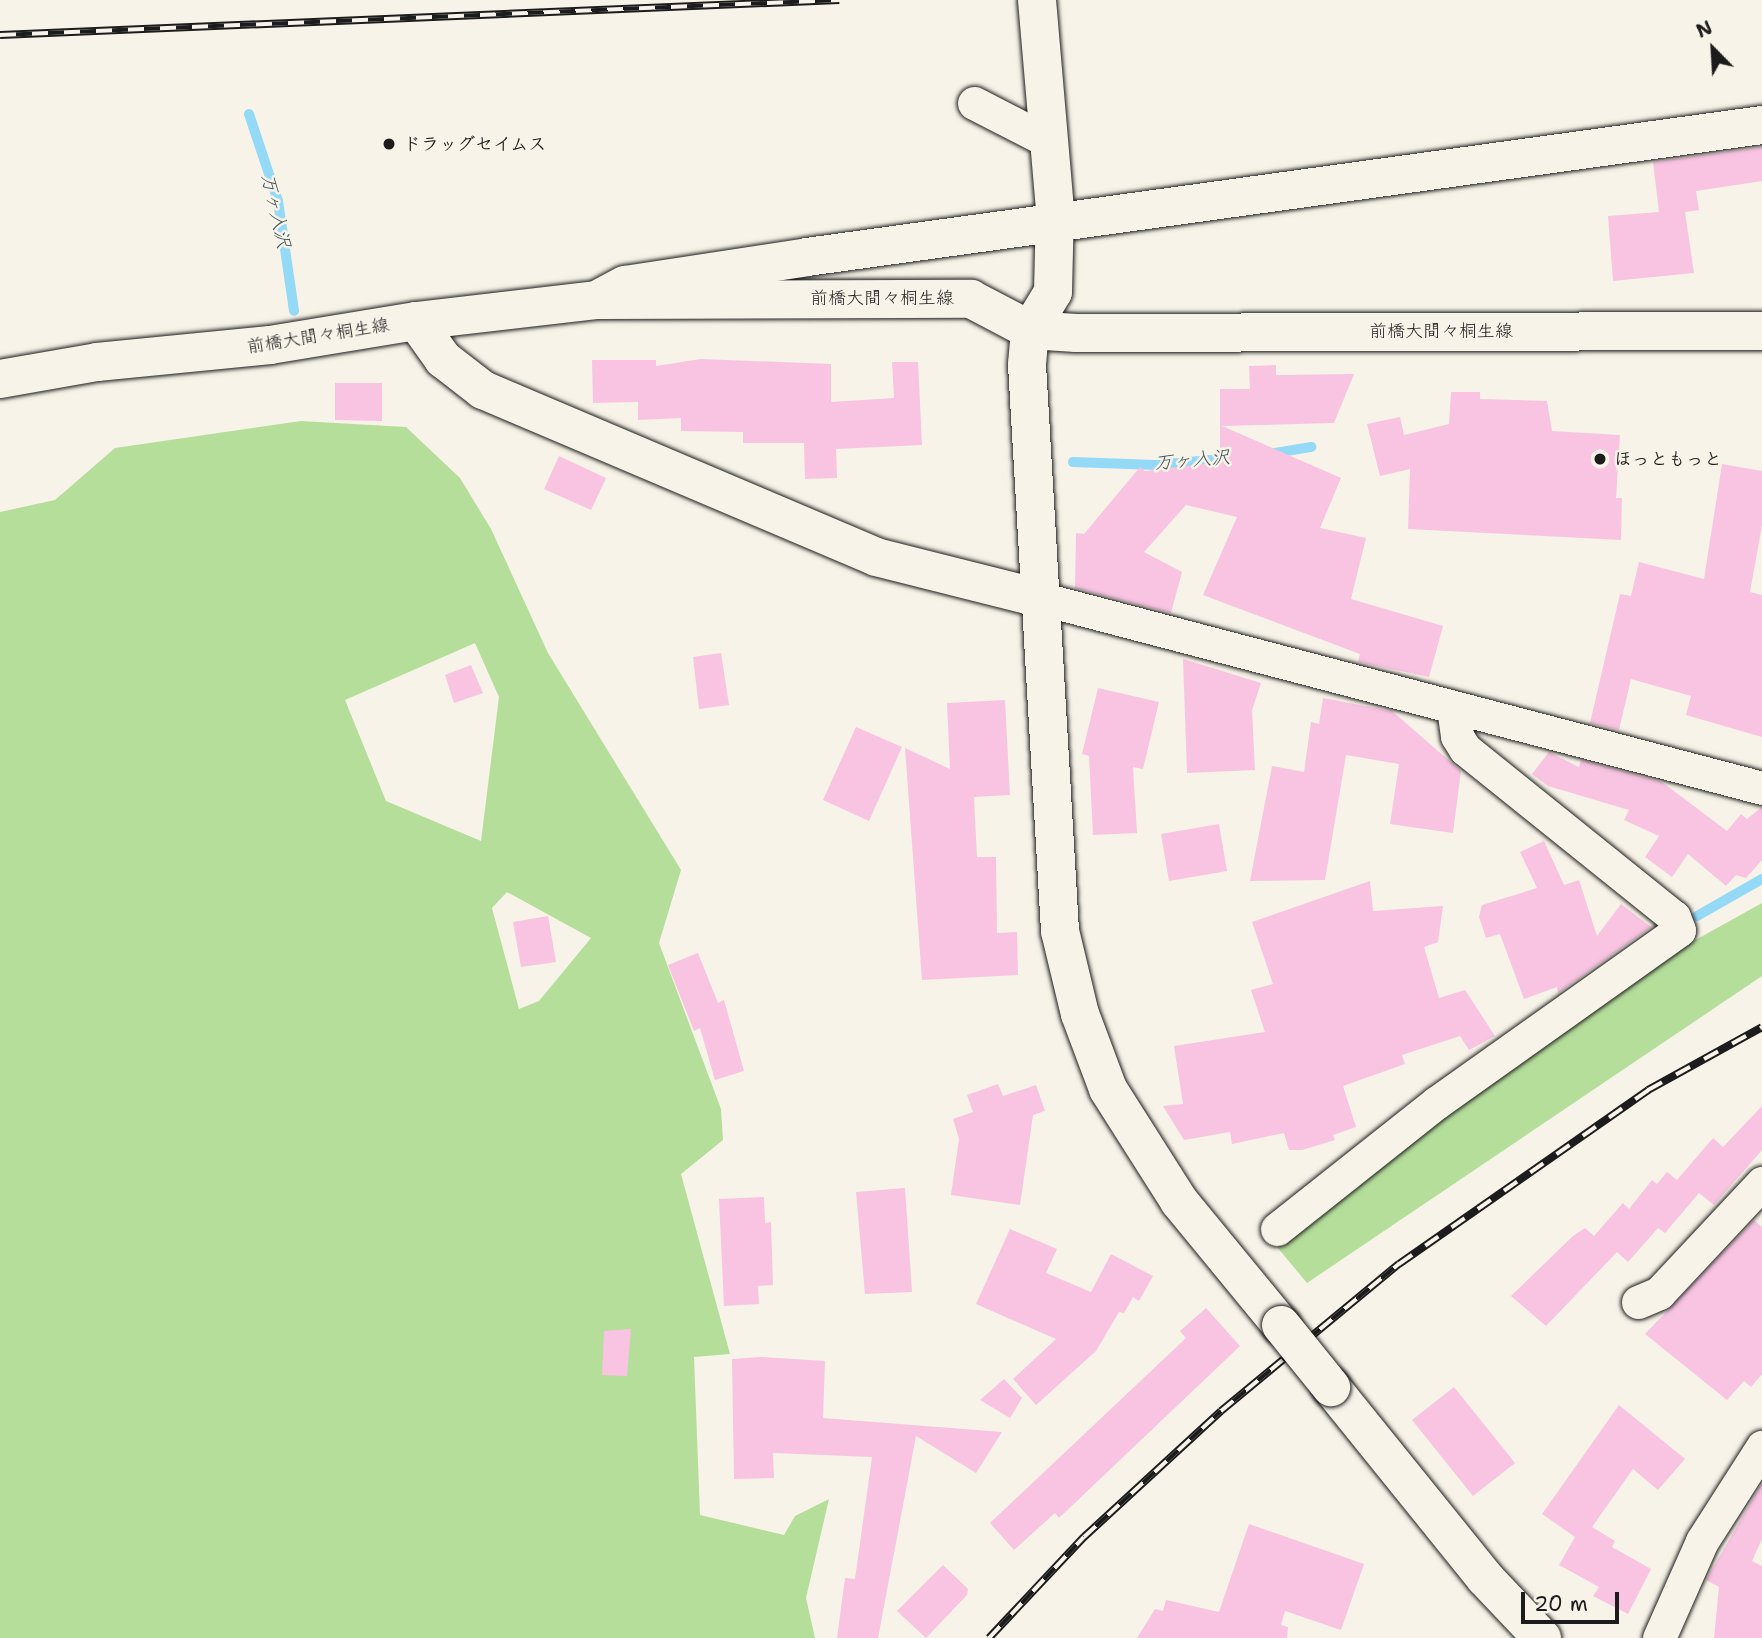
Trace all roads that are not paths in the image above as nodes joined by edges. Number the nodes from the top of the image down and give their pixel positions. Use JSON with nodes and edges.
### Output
{"nodes":[{"id":1,"x":1037,"y":0,"type":"edge"},
{"id":2,"x":974,"y":103,"type":"dead end"},
{"id":3,"x":1762,"y":125,"type":"edge"},
{"id":4,"x":1050,"y":142,"type":"junction"},
{"id":5,"x":1054,"y":223,"type":"junction"},
{"id":6,"x":598,"y":300,"type":"junction"},
{"id":7,"x":416,"y":321,"type":"junction"},
{"id":8,"x":1030,"y":330,"type":"junction"},
{"id":9,"x":1762,"y":331,"type":"edge"},
{"id":10,"x":0,"y":379,"type":"edge"},
{"id":11,"x":1039,"y":598,"type":"junction"},
{"id":12,"x":1453,"y":707,"type":"junction"},
{"id":13,"x":1762,"y":788,"type":"edge"},
{"id":14,"x":1762,"y":1183,"type":"edge"},
{"id":15,"x":1277,"y":1229,"type":"dead end"},
{"id":16,"x":1638,"y":1303,"type":"dead end"},
{"id":17,"x":1762,"y":1447,"type":"edge"},
{"id":18,"x":1542,"y":1638,"type":"edge"},
{"id":19,"x":1659,"y":1638,"type":"edge"}],
"edges":[{"from":1,"to":4,"type":"street"},
{"from":2,"to":4,"type":"street"},
{"from":3,"to":5,"type":"street"},
{"from":4,"to":5,"type":"street"},
{"from":5,"to":6,"type":"street"},
{"from":5,"to":8,"type":"street"},
{"from":6,"to":7,"type":"street","name":"前橋大間々桐生線"},
{"from":6,"to":8,"type":"street","name":"前橋大間々桐生線"},
{"from":7,"to":10,"type":"street","name":"前橋大間々桐生線"},
{"from":7,"to":11,"type":"street"},
{"from":8,"to":9,"type":"street","name":"前橋大間々桐生線"},
{"from":8,"to":11,"type":"street"},
{"from":11,"to":12,"type":"street"},
{"from":11,"to":18,"type":"street","bridge":true},
{"from":12,"to":13,"type":"street"},
{"from":12,"to":15,"type":"street"},
{"from":14,"to":16,"type":"street"},
{"from":17,"to":19,"type":"street"}]}
